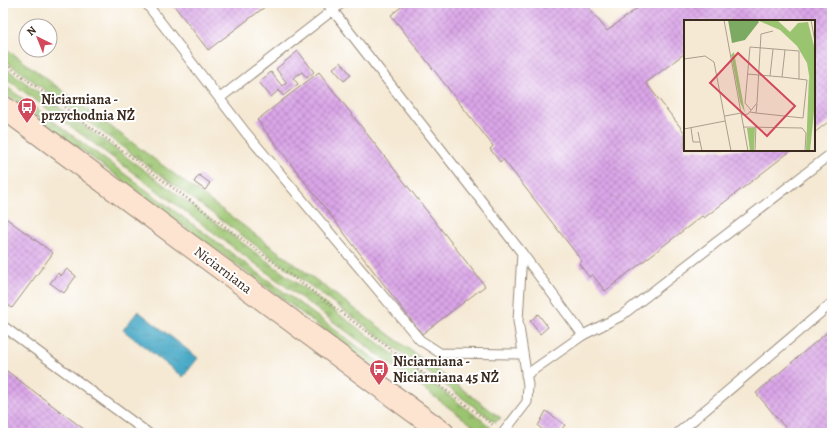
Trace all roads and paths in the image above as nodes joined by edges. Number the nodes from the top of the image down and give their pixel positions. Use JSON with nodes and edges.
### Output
{"nodes":[{"id":1,"x":146,"y":3,"type":"edge"},
{"id":2,"x":342,"y":3,"type":"edge"},
{"id":3,"x":330,"y":7,"type":"edge"},
{"id":4,"x":3,"y":62,"type":"edge"},
{"id":5,"x":220,"y":98,"type":"junction"},
{"id":6,"x":3,"y":107,"type":"edge"},
{"id":7,"x":832,"y":154,"type":"edge"},
{"id":8,"x":522,"y":253,"type":"junction"},
{"id":9,"x":832,"y":303,"type":"edge"},
{"id":10,"x":3,"y":326,"type":"edge"},
{"id":11,"x":583,"y":335,"type":"junction"},
{"id":12,"x":523,"y":354,"type":"junction"},
{"id":13,"x":526,"y":375,"type":"junction"},
{"id":14,"x":493,"y":425,"type":"dead end"},
{"id":15,"x":148,"y":433,"type":"edge"},
{"id":16,"x":443,"y":433,"type":"edge"},
{"id":17,"x":503,"y":433,"type":"edge"},
{"id":18,"x":678,"y":433,"type":"edge"}],
"edges":[{"from":1,"to":5,"type":"lane"},
{"from":2,"to":3,"type":"lane"},
{"from":3,"to":5,"type":"lane"},
{"from":3,"to":8,"type":"lane"},
{"from":4,"to":14,"type":"path"},
{"from":5,"to":12,"type":"lane"},
{"from":6,"to":16,"type":"street","name":"Niciarniana"},
{"from":7,"to":11,"type":"lane"},
{"from":8,"to":11,"type":"lane"},
{"from":8,"to":12,"type":"lane"},
{"from":9,"to":18,"type":"lane"},
{"from":10,"to":15,"type":"lane"},
{"from":11,"to":13,"type":"lane"},
{"from":12,"to":13,"type":"lane"},
{"from":13,"to":17,"type":"lane"}]}
